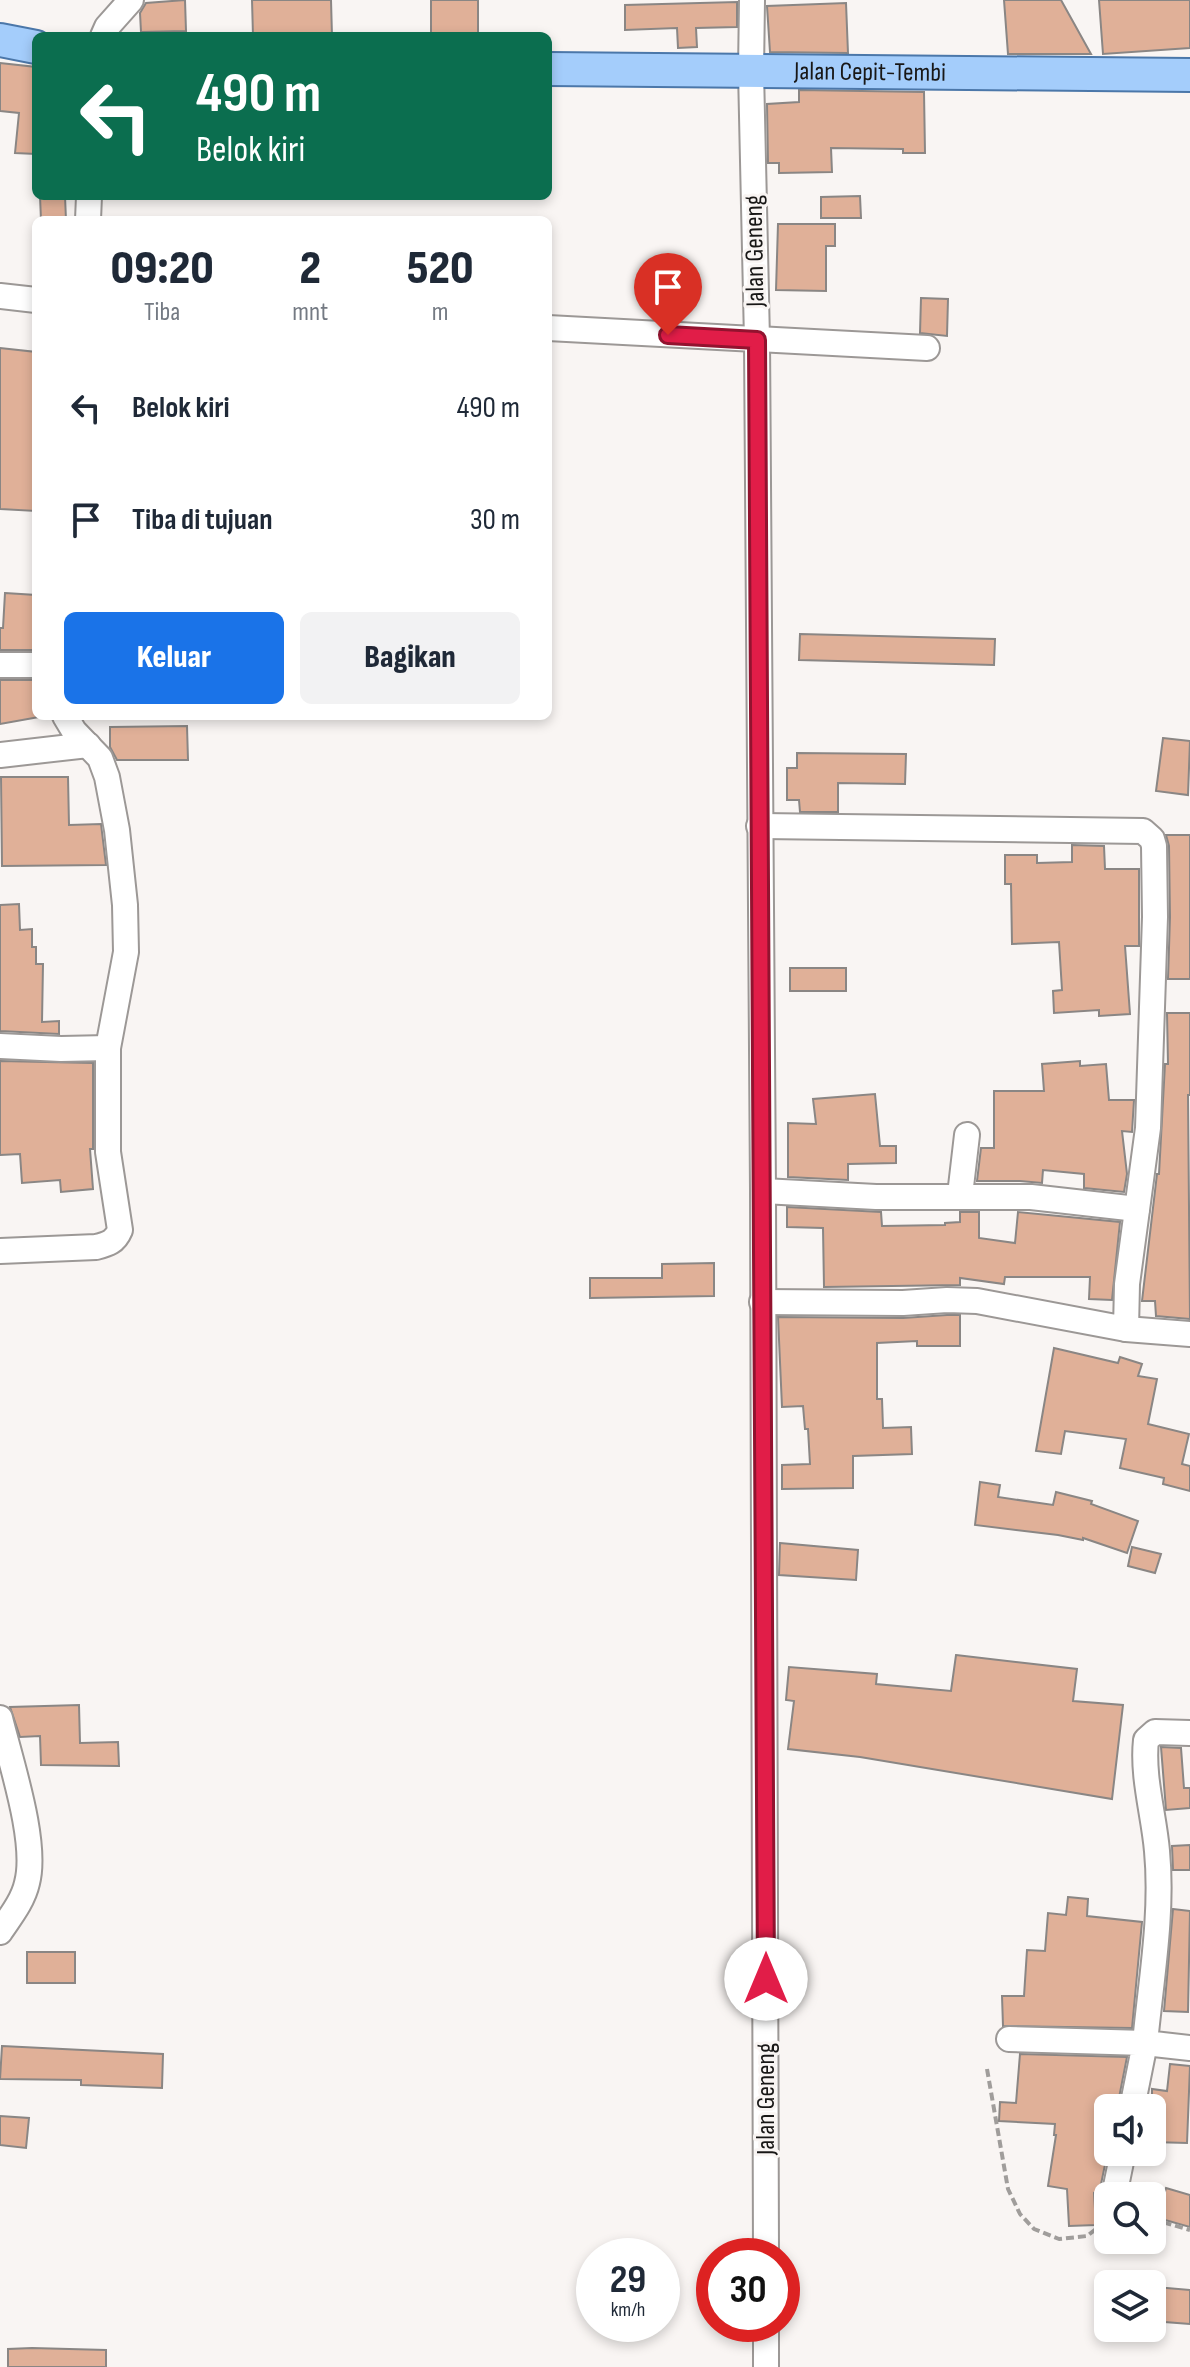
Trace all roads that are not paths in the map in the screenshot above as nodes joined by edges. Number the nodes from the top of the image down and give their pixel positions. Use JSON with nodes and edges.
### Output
{"nodes":[{"id":1,"x":131,"y":0,"type":"edge"},
{"id":2,"x":752,"y":0,"type":"edge"},
{"id":3,"x":105,"y":32,"type":"edge"},
{"id":4,"x":0,"y":40,"type":"edge"},
{"id":5,"x":32,"y":46,"type":"edge"},
{"id":6,"x":552,"y":69,"type":"edge"},
{"id":7,"x":751,"y":71,"type":"junction"},
{"id":8,"x":1190,"y":75,"type":"edge"},
{"id":9,"x":0,"y":296,"type":"edge"},
{"id":10,"x":32,"y":300,"type":"edge"},
{"id":11,"x":552,"y":328,"type":"edge"},
{"id":12,"x":757,"y":340,"type":"junction"},
{"id":13,"x":927,"y":348,"type":"dead end"},
{"id":14,"x":0,"y":665,"type":"edge"},
{"id":15,"x":32,"y":665,"type":"edge"},
{"id":16,"x":67,"y":720,"type":"edge"},
{"id":17,"x":88,"y":745,"type":"junction"},
{"id":18,"x":0,"y":755,"type":"edge"},
{"id":19,"x":759,"y":826,"type":"junction"},
{"id":20,"x":0,"y":1046,"type":"edge"},
{"id":21,"x":108,"y":1048,"type":"junction"},
{"id":22,"x":967,"y":1135,"type":"dead end"},
{"id":23,"x":763,"y":1191,"type":"junction"},
{"id":24,"x":960,"y":1195,"type":"junction"},
{"id":25,"x":1137,"y":1209,"type":"junction"},
{"id":26,"x":0,"y":1251,"type":"edge"},
{"id":27,"x":762,"y":1302,"type":"junction"},
{"id":28,"x":1126,"y":1329,"type":"junction"},
{"id":29,"x":1190,"y":1334,"type":"edge"},
{"id":30,"x":0,"y":1718,"type":"edge"},
{"id":31,"x":1190,"y":1733,"type":"edge"},
{"id":32,"x":0,"y":1932,"type":"edge"},
{"id":33,"x":1009,"y":2039,"type":"dead end"},
{"id":34,"x":1145,"y":2043,"type":"junction"},
{"id":35,"x":1190,"y":2048,"type":"edge"},
{"id":36,"x":1135,"y":2094,"type":"edge"},
{"id":37,"x":766,"y":2238,"type":"edge"},
{"id":38,"x":766,"y":2342,"type":"edge"},
{"id":39,"x":766,"y":2367,"type":"edge"}],
"edges":[{"from":1,"to":3,"type":"street"},
{"from":2,"to":7,"type":"street","name":"Jalan Geneng"},
{"from":4,"to":5,"type":"main road"},
{"from":6,"to":7,"type":"main road","name":"Jalan Cepit-Tembi"},
{"from":7,"to":8,"type":"main road","name":"Jalan Cepit-Tembi"},
{"from":7,"to":12,"type":"street","name":"Jalan Geneng"},
{"from":9,"to":10,"type":"street"},
{"from":11,"to":12,"type":"street"},
{"from":12,"to":13,"type":"street"},
{"from":12,"to":19,"type":"street","name":"Jalan Geneng"},
{"from":14,"to":15,"type":"street"},
{"from":16,"to":17,"type":"street"},
{"from":17,"to":18,"type":"street"},
{"from":17,"to":21,"type":"street"},
{"from":19,"to":23,"type":"street","name":"Jalan Geneng"},
{"from":19,"to":25,"type":"street"},
{"from":20,"to":21,"type":"street"},
{"from":21,"to":26,"type":"street"},
{"from":22,"to":24,"type":"street"},
{"from":23,"to":24,"type":"street"},
{"from":23,"to":27,"type":"street","name":"Jalan Geneng"},
{"from":24,"to":25,"type":"street"},
{"from":25,"to":28,"type":"street"},
{"from":27,"to":28,"type":"street"},
{"from":27,"to":37,"type":"street","name":"Jalan Geneng"},
{"from":28,"to":29,"type":"street"},
{"from":30,"to":32,"type":"street"},
{"from":31,"to":34,"type":"street"},
{"from":33,"to":34,"type":"street"},
{"from":34,"to":35,"type":"street"},
{"from":34,"to":36,"type":"street"},
{"from":38,"to":39,"type":"street"}]}
